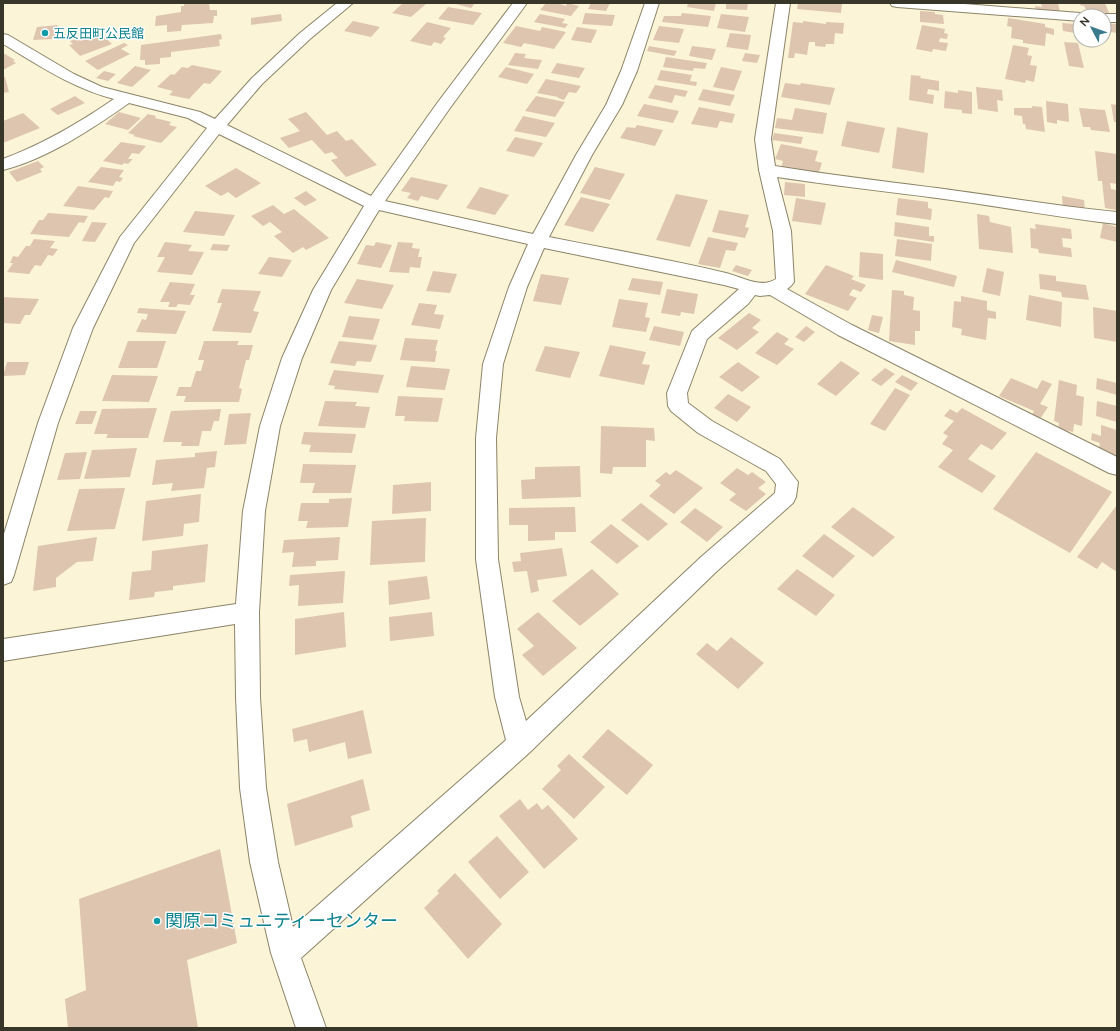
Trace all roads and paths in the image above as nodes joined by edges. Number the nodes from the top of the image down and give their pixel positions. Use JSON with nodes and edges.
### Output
{"nodes":[{"id":1,"x":346,"y":3,"type":"edge"},
{"id":2,"x":520,"y":3,"type":"edge"},
{"id":3,"x":652,"y":3,"type":"edge"},
{"id":4,"x":783,"y":3,"type":"edge"},
{"id":5,"x":897,"y":3,"type":"edge"},
{"id":6,"x":1072,"y":16,"type":"edge"},
{"id":7,"x":3,"y":38,"type":"edge"},
{"id":8,"x":128,"y":97,"type":"junction"},
{"id":9,"x":218,"y":125,"type":"junction"},
{"id":10,"x":3,"y":165,"type":"edge"},
{"id":11,"x":767,"y":170,"type":"junction"},
{"id":12,"x":374,"y":204,"type":"junction"},
{"id":13,"x":1117,"y":218,"type":"edge"},
{"id":14,"x":538,"y":241,"type":"junction"},
{"id":15,"x":762,"y":289,"type":"junction"},
{"id":16,"x":1117,"y":467,"type":"edge"},
{"id":17,"x":3,"y":575,"type":"edge"},
{"id":18,"x":247,"y":612,"type":"junction"},
{"id":19,"x":3,"y":650,"type":"edge"},
{"id":20,"x":520,"y":744,"type":"junction"},
{"id":21,"x":286,"y":953,"type":"junction"},
{"id":22,"x":311,"y":1028,"type":"edge"}],
"edges":[{"from":1,"to":9,"type":"street"},
{"from":2,"to":12,"type":"street"},
{"from":3,"to":14,"type":"street"},
{"from":4,"to":11,"type":"street"},
{"from":5,"to":6,"type":"street"},
{"from":7,"to":8,"type":"street"},
{"from":8,"to":9,"type":"street"},
{"from":8,"to":10,"type":"street"},
{"from":9,"to":12,"type":"street"},
{"from":9,"to":17,"type":"street"},
{"from":11,"to":13,"type":"street"},
{"from":11,"to":15,"type":"street"},
{"from":12,"to":14,"type":"street"},
{"from":12,"to":18,"type":"street"},
{"from":14,"to":15,"type":"street"},
{"from":14,"to":20,"type":"street"},
{"from":15,"to":16,"type":"street"},
{"from":15,"to":20,"type":"street"},
{"from":18,"to":19,"type":"street"},
{"from":18,"to":21,"type":"street"},
{"from":20,"to":21,"type":"street"},
{"from":21,"to":22,"type":"street"}]}
